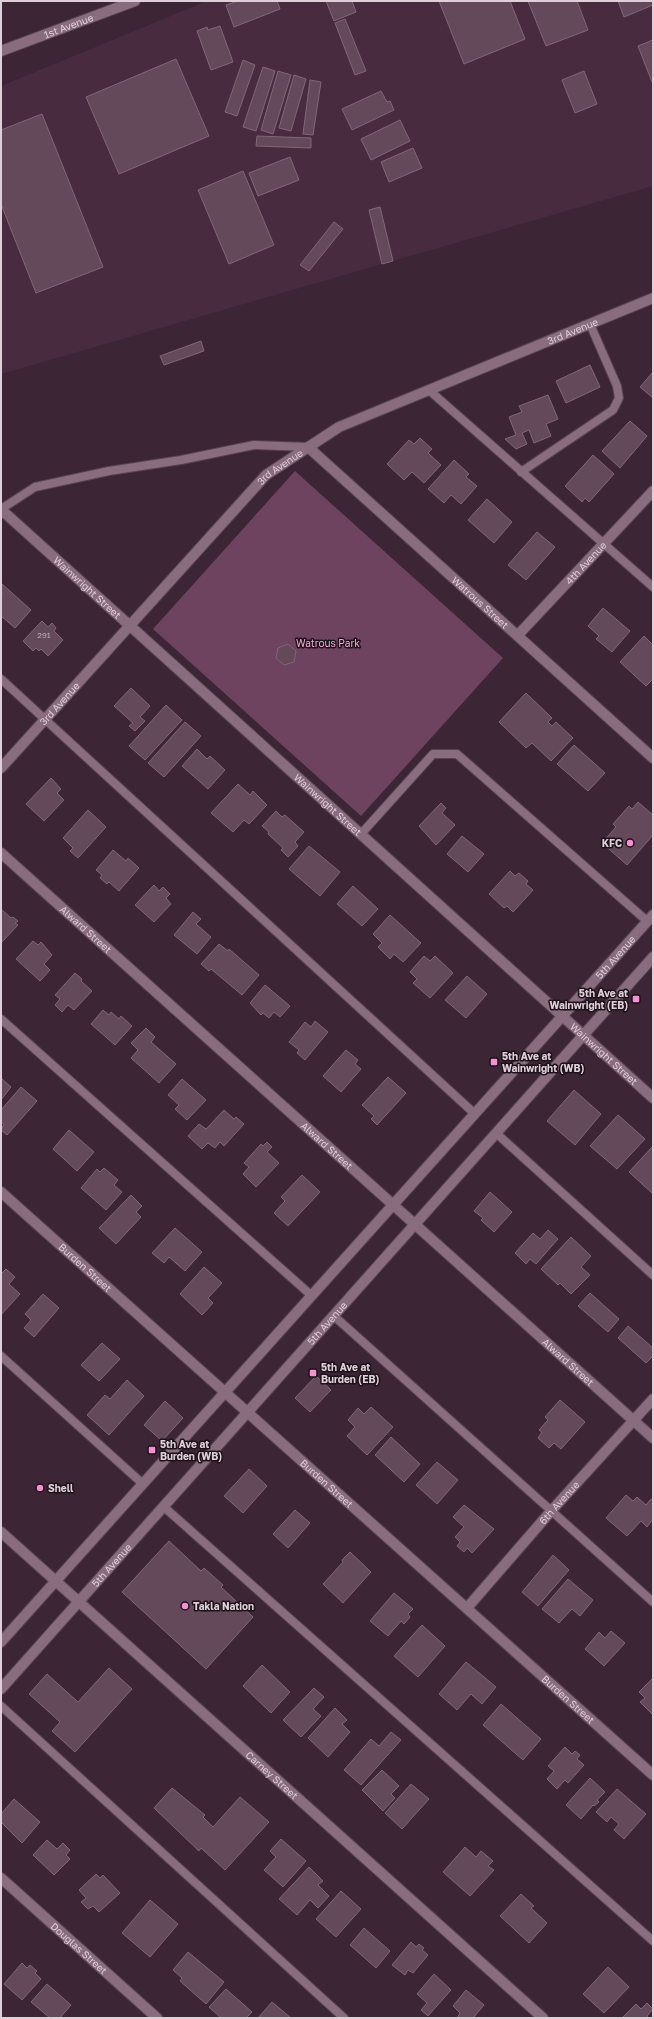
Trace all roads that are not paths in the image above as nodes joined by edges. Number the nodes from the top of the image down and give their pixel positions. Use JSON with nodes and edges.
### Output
{"nodes":[{"id":1,"x":135,"y":1,"type":"edge"},
{"id":2,"x":1,"y":51,"type":"edge"},
{"id":3,"x":653,"y":298,"type":"edge"},
{"id":4,"x":590,"y":324,"type":"junction"},
{"id":5,"x":430,"y":391,"type":"junction"},
{"id":6,"x":308,"y":447,"type":"junction"},
{"id":7,"x":521,"y":472,"type":"junction"},
{"id":8,"x":653,"y":491,"type":"edge"},
{"id":9,"x":1,"y":509,"type":"edge"},
{"id":10,"x":1,"y":513,"type":"edge"},
{"id":11,"x":604,"y":545,"type":"junction"},
{"id":12,"x":653,"y":587,"type":"edge"},
{"id":13,"x":130,"y":625,"type":"junction"},
{"id":14,"x":518,"y":635,"type":"junction"},
{"id":15,"x":1,"y":679,"type":"edge"},
{"id":16,"x":44,"y":720,"type":"junction"},
{"id":17,"x":653,"y":758,"type":"edge"},
{"id":18,"x":1,"y":768,"type":"edge"},
{"id":19,"x":361,"y":834,"type":"junction"},
{"id":20,"x":1,"y":853,"type":"edge"},
{"id":21,"x":650,"y":918,"type":"edge"},
{"id":22,"x":653,"y":957,"type":"edge"},
{"id":23,"x":562,"y":1017,"type":"junction"},
{"id":24,"x":1,"y":1019,"type":"edge"},
{"id":25,"x":583,"y":1035,"type":"junction"},
{"id":26,"x":653,"y":1098,"type":"edge"},
{"id":27,"x":475,"y":1114,"type":"junction"},
{"id":28,"x":496,"y":1133,"type":"junction"},
{"id":29,"x":1,"y":1192,"type":"edge"},
{"id":30,"x":393,"y":1203,"type":"junction"},
{"id":31,"x":416,"y":1224,"type":"junction"},
{"id":32,"x":653,"y":1276,"type":"edge"},
{"id":33,"x":312,"y":1296,"type":"junction"},
{"id":34,"x":334,"y":1316,"type":"junction"},
{"id":35,"x":1,"y":1356,"type":"edge"},
{"id":36,"x":226,"y":1392,"type":"junction"},
{"id":37,"x":653,"y":1398,"type":"edge"},
{"id":38,"x":248,"y":1413,"type":"junction"},
{"id":39,"x":634,"y":1421,"type":"junction"},
{"id":40,"x":653,"y":1438,"type":"edge"},
{"id":41,"x":143,"y":1484,"type":"junction"},
{"id":42,"x":164,"y":1507,"type":"junction"},
{"id":43,"x":552,"y":1510,"type":"junction"},
{"id":44,"x":1,"y":1532,"type":"edge"},
{"id":45,"x":56,"y":1581,"type":"junction"},
{"id":46,"x":80,"y":1601,"type":"junction"},
{"id":47,"x":653,"y":1602,"type":"edge"},
{"id":48,"x":467,"y":1608,"type":"junction"},
{"id":49,"x":1,"y":1642,"type":"edge"},
{"id":50,"x":1,"y":1689,"type":"edge"},
{"id":51,"x":1,"y":1706,"type":"edge"},
{"id":52,"x":653,"y":1775,"type":"edge"},
{"id":53,"x":1,"y":1878,"type":"edge"},
{"id":54,"x":653,"y":1942,"type":"edge"},
{"id":55,"x":157,"y":2018,"type":"edge"},
{"id":56,"x":344,"y":2018,"type":"edge"},
{"id":57,"x":543,"y":2018,"type":"edge"}],
"edges":[{"from":1,"to":2,"type":"street","name":"1st Avenue"},
{"from":3,"to":4,"type":"street","name":"3rd Avenue"},
{"from":4,"to":5,"type":"street","name":"3rd Avenue"},
{"from":4,"to":7,"type":"lane"},
{"from":5,"to":6,"type":"street","name":"3rd Avenue"},
{"from":5,"to":7,"type":"lane"},
{"from":6,"to":9,"type":"lane"},
{"from":6,"to":13,"type":"street","name":"3rd Avenue"},
{"from":6,"to":14,"type":"street","name":"Watrous Street"},
{"from":7,"to":11,"type":"lane"},
{"from":8,"to":11,"type":"street","name":"4th Avenue"},
{"from":10,"to":13,"type":"street","name":"Wainwright Street"},
{"from":11,"to":12,"type":"lane"},
{"from":11,"to":14,"type":"street","name":"4th Avenue"},
{"from":13,"to":16,"type":"street","name":"3rd Avenue"},
{"from":13,"to":19,"type":"street","name":"Wainwright Street"},
{"from":14,"to":17,"type":"street","name":"Watrous Street"},
{"from":15,"to":16,"type":"lane"},
{"from":16,"to":18,"type":"street","name":"3rd Avenue"},
{"from":16,"to":27,"type":"lane"},
{"from":19,"to":21,"type":"lane"},
{"from":19,"to":23,"type":"street","name":"Wainwright Street"},
{"from":20,"to":30,"type":"street","name":"Alward Street"},
{"from":21,"to":23,"type":"street","name":"5th Avenue"},
{"from":22,"to":25,"type":"street","name":"5th Avenue"},
{"from":23,"to":25,"type":"street","name":"Wainwright Street"},
{"from":23,"to":27,"type":"street","name":"5th Avenue"},
{"from":24,"to":33,"type":"lane"},
{"from":25,"to":26,"type":"street","name":"Wainwright Street"},
{"from":25,"to":28,"type":"street","name":"5th Avenue"},
{"from":27,"to":30,"type":"street","name":"5th Avenue"},
{"from":28,"to":31,"type":"street","name":"5th Avenue"},
{"from":28,"to":32,"type":"lane"},
{"from":29,"to":36,"type":"street","name":"Burden Street"},
{"from":30,"to":31,"type":"street","name":"Alward Street"},
{"from":30,"to":33,"type":"street","name":"5th Avenue"},
{"from":31,"to":34,"type":"street","name":"5th Avenue"},
{"from":31,"to":39,"type":"street","name":"Alward Street"},
{"from":33,"to":36,"type":"street","name":"5th Avenue"},
{"from":34,"to":38,"type":"street","name":"5th Avenue"},
{"from":34,"to":43,"type":"lane"},
{"from":35,"to":41,"type":"lane"},
{"from":36,"to":38,"type":"street","name":"Burden Street"},
{"from":36,"to":41,"type":"street","name":"5th Avenue"},
{"from":37,"to":39,"type":"street","name":"6th Avenue"},
{"from":38,"to":42,"type":"street","name":"5th Avenue"},
{"from":38,"to":48,"type":"street","name":"Burden Street"},
{"from":39,"to":40,"type":"street","name":"Alward Street"},
{"from":39,"to":43,"type":"street","name":"6th Avenue"},
{"from":41,"to":45,"type":"street","name":"5th Avenue"},
{"from":42,"to":46,"type":"street","name":"5th Avenue"},
{"from":42,"to":54,"type":"lane"},
{"from":43,"to":47,"type":"lane"},
{"from":43,"to":48,"type":"street","name":"6th Avenue"},
{"from":44,"to":45,"type":"street","name":"Carney Street"},
{"from":45,"to":46,"type":"street","name":"Carney Street"},
{"from":45,"to":49,"type":"street","name":"5th Avenue"},
{"from":46,"to":50,"type":"street","name":"5th Avenue"},
{"from":46,"to":57,"type":"street","name":"Carney Street"},
{"from":48,"to":52,"type":"street","name":"Burden Street"},
{"from":51,"to":56,"type":"lane"},
{"from":53,"to":55,"type":"street","name":"Douglas Street"}]}
